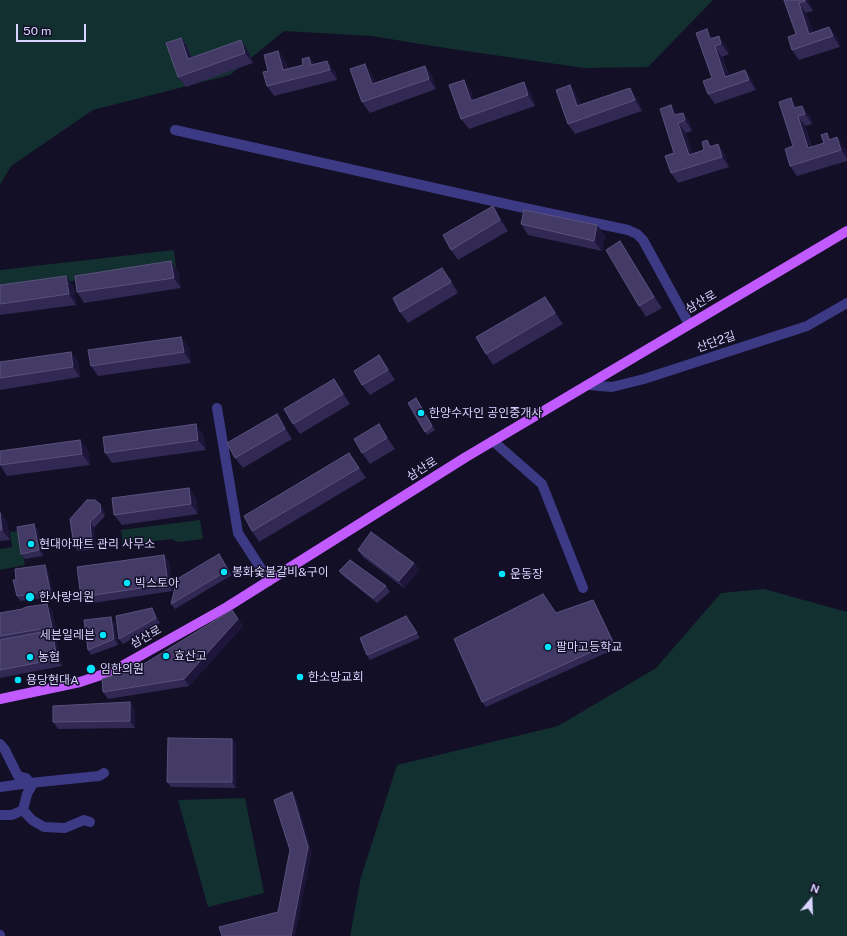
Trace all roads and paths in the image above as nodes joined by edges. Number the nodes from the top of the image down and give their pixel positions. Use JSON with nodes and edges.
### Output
{"nodes":[{"id":1,"x":174,"y":130,"type":"dead end"},
{"id":2,"x":847,"y":232,"type":"edge"},
{"id":3,"x":847,"y":303,"type":"edge"},
{"id":4,"x":689,"y":324,"type":"junction"},
{"id":5,"x":588,"y":384,"type":"junction"},
{"id":6,"x":217,"y":408,"type":"dead end"},
{"id":7,"x":493,"y":441,"type":"junction"},
{"id":8,"x":269,"y":581,"type":"junction"},
{"id":9,"x":583,"y":588,"type":"dead end"},
{"id":10,"x":0,"y":699,"type":"edge"},
{"id":11,"x":0,"y":744,"type":"edge"},
{"id":12,"x":104,"y":773,"type":"dead end"},
{"id":13,"x":30,"y":783,"type":"junction"},
{"id":14,"x":0,"y":787,"type":"edge"},
{"id":15,"x":23,"y":810,"type":"junction"},
{"id":16,"x":0,"y":815,"type":"edge"},
{"id":17,"x":90,"y":822,"type":"dead end"}],
"edges":[{"from":1,"to":4,"type":"street"},
{"from":2,"to":4,"type":"main road","name":"삼산로"},
{"from":3,"to":5,"type":"street","name":"산단2길"},
{"from":4,"to":5,"type":"main road","name":"삼산로"},
{"from":5,"to":7,"type":"main road","name":"삼산로"},
{"from":6,"to":8,"type":"street"},
{"from":7,"to":8,"type":"main road","name":"삼산로"},
{"from":7,"to":9,"type":"street"},
{"from":8,"to":10,"type":"main road","name":"삼산로"},
{"from":11,"to":13,"type":"street"},
{"from":12,"to":13,"type":"street"},
{"from":13,"to":14,"type":"street"},
{"from":13,"to":15,"type":"street"},
{"from":15,"to":16,"type":"street"},
{"from":15,"to":17,"type":"street"}]}
